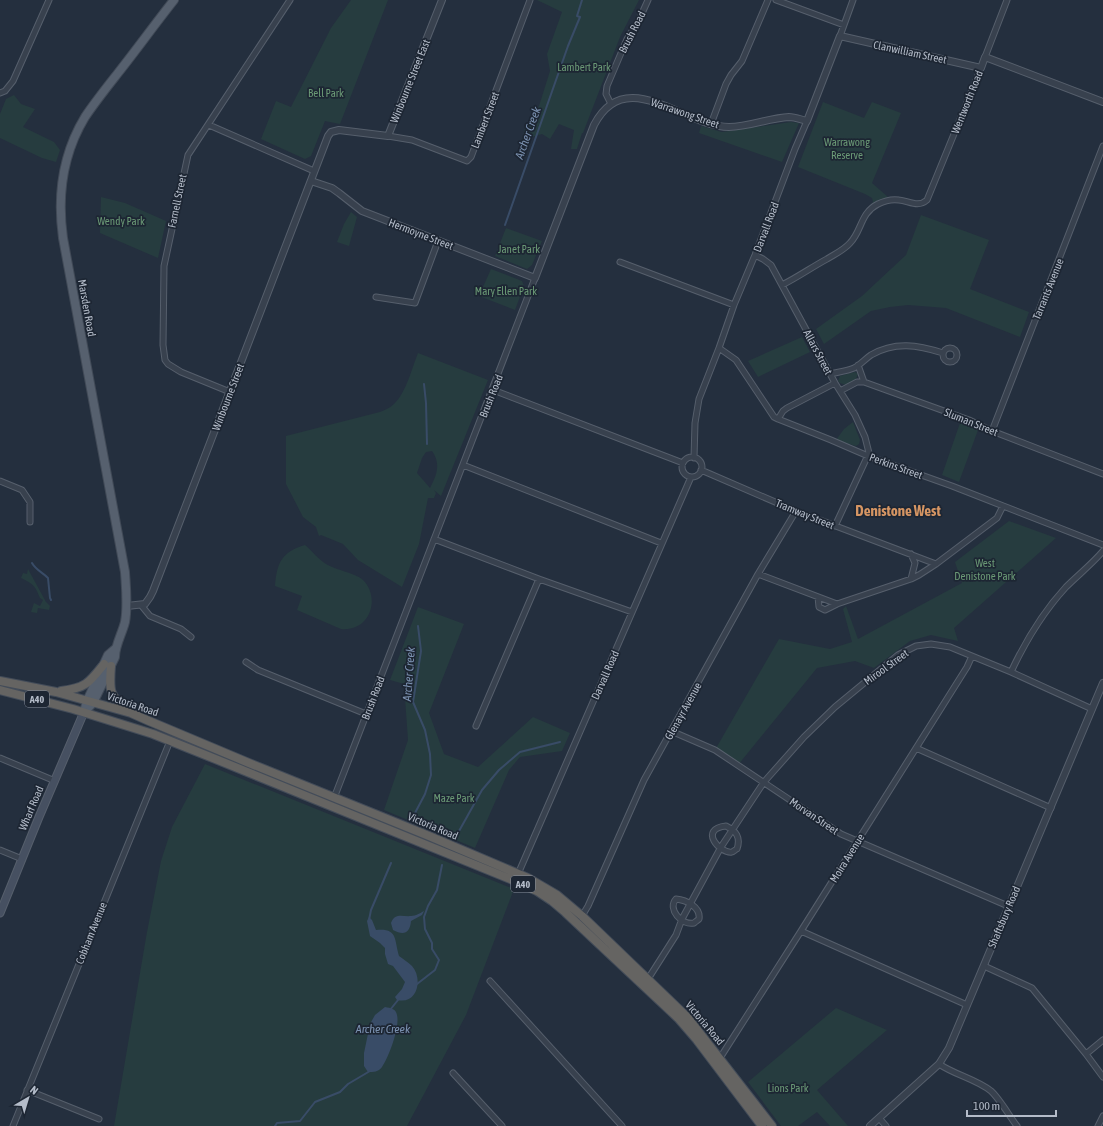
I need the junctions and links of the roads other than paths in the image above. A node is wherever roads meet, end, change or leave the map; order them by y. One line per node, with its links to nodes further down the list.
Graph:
1 (49, 0): 15 (street)
2 (174, 0): 67 (main road, Marsden Road)
3 (290, 0): 20 (street, Farnell Street)
4 (442, 0): 21 (street, Winbourne Street East)
5 (530, 0): 21 (street, Lambert Street)
6 (648, 0): 17 (street, Brush Road)
7 (768, 0): 19 (street)
8 (776, 0): 11 (street)
9 (853, 0): 11 (street, Darvall Road)
10 (1007, 0): 13 (street, Wentworth Road)
11 (844, 25): 12 (street, Darvall Road)
12 (840, 36): 14 (street, Clanwilliam Street); 18 (street, Darvall Road)
13 (985, 57): 14 (street, Wentworth Road); 16 (street)
14 (981, 68): 29 (street, Wentworth Road)
15 (0, 93)
16 (1103, 102)
17 (611, 104): 19 (street, Warrawong Street); 28 (street, Brush Road)
18 (807, 121): 19 (street, Warrawong Street); 26 (street, Darvall Road)
19 (711, 124)
20 (209, 125): 23 (street); 40 (street, Farnell Street)
21 (388, 136): 23 (street, Winbourne Street East)
22 (1103, 146): 42 (street, Tarrants Avenue)
23 (314, 171): 24 (street, Winbourne Street)
24 (312, 181): 25 (street, Hermoyne Street); 40 (street, Winbourne Street)
25 (438, 241): 28 (street, Hermoyne Street); 30 (street)
26 (755, 255): 29 (street, Allars Street); 31 (street, Darvall Road)
27 (620, 262): 31 (street)
28 (535, 278): 38 (street, Brush Road)
29 (782, 284): 35 (street, Allars Street)
30 (376, 297)
31 (734, 304): 32 (street, Darvall Road)
32 (719, 348): 41 (street, Perkins Street); 44 (street, Darvall Road)
33 (942, 353): 34 (street)
34 (858, 365): 35 (street); 36 (street)
35 (830, 374): 37 (street, Allars Street)
36 (864, 382): 39 (street); 42 (street, Sluman Street)
37 (835, 383): 39 (street, Allars Street); 41 (street)
38 (493, 390): 45 (street); 46 (street, Brush Road)
39 (840, 391): 43 (street, Allars Street)
40 (230, 392): 66 (street, Winbourne Street)
41 (778, 419): 43 (street, Perkins Street)
42 (992, 431): 48 (street, Sluman Street)
43 (868, 456): 51 (street, Perkins Street); 54 (street)
44 (694, 458): 45 (street); 47 (street)
45 (683, 463): 49 (street)
46 (463, 465): 55 (street, Brush Road); 56 (street)
47 (701, 470): 49 (street); 52 (street, Tramway Street)
48 (1103, 474)
49 (691, 477): 56 (street, Darvall Road)
50 (0, 481): 53 (street)
51 (1003, 506): 57 (street, Perkins Street); 60 (street)
52 (796, 511): 54 (street, Tramway Street); 61 (street, Glenayr Avenue)
53 (30, 522)
54 (835, 526): 59 (street, Tramway Street)
55 (434, 539): 62 (street); 82 (street, Brush Road)
56 (661, 542): 68 (street, Darvall Road)
57 (1103, 545)
58 (1103, 551): 73 (street)
59 (911, 554): 60 (street, Tramway Street); 63 (street)
60 (936, 564): 63 (street)
61 (758, 574): 64 (street); 84 (street, Glenayr Avenue)
62 (539, 579): 68 (street); 83 (street)
63 (911, 579): 65 (street)
64 (818, 597): 65 (street); 65 (street)
65 (837, 604)
66 (141, 605): 67 (street); 69 (street)
67 (127, 606): 72 (main road, Marsden Road)
68 (632, 612): 97 (street, Darvall Road)
69 (191, 637)
70 (972, 656): 73 (street, Mirool Street); 86 (street, Moira Avenue); 89 (street, Mirool Street)
71 (246, 662): 82 (street)
72 (107, 665): 77 (highway); 78 (main road, Marsden Road); 81 (highway)
73 (1011, 672): 79 (street, Mirool Street)
74 (0, 681): 77 (highway, Victoria Road / A40)
75 (1103, 683): 79 (street, Shaftsbury Road)
76 (0, 690): 80 (highway, Victoria Road / A40)
77 (56, 692): 78 (highway, Victoria Road / A40)
78 (90, 702): 80 (main road, Marsden Road); 81 (highway, Victoria Road / A40)
79 (1092, 709): 91 (street, Shaftsbury Road)
80 (84, 712): 85 (highway, Victoria Road / A40); 88 (main road, Wharf Road)
81 (131, 713): 90 (highway, Victoria Road / A40)
82 (366, 714): 90 (street, Brush Road)
83 (476, 726)
84 (671, 731): 89 (street, Morvan Street); 101 (street, Glenayr Avenue)
85 (170, 741): 114 (street, Cobham Avenue); 120 (highway, Victoria Road / A40)
86 (916, 748): 91 (street); 93 (street, Moira Avenue)
87 (0, 758): 88 (street)
88 (55, 781): 96 (main road, Wharf Road)
89 (764, 782): 92 (street, Mirool Street); 93 (street, Morvan Street)
90 (334, 798): 97 (highway, Victoria Road / A40)
91 (1051, 808): 99 (street, Shaftsbury Road)
92 (733, 830): 94 (street, Mirool Street); 94 (street); 94 (street)
93 (857, 841): 99 (street, Morvan Street); 103 (street, Moira Avenue)
94 (721, 848): 98 (street, Mirool Street)
95 (0, 850): 96 (street)
96 (22, 859): 100 (main road, Wharf Road)
97 (518, 874): 101 (highway, Victoria Road / A40)
98 (691, 904): 102 (street, Mirool Street); 102 (street); 102 (street)
99 (1008, 906): 104 (street, Shaftsbury Road)
100 (0, 913)
101 (582, 916): 105 (highway, Victoria Road / A40)
102 (682, 919): 105 (street, Mirool Street)
103 (801, 931): 107 (street); 110 (street, Moira Avenue)
104 (984, 966): 107 (street, Shaftsbury Road); 109 (street)
105 (648, 979): 110 (highway, Victoria Road / A40)
106 (490, 981): 119 (street)
107 (967, 1005): 111 (street, Shaftsbury Road)
108 (1103, 1040): 109 (street)
109 (1086, 1054): 113 (street)
110 (720, 1058): 121 (highway, Victoria Road / A40)
111 (939, 1064): 115 (street, Shaftsbury Road); 124 (street)
112 (453, 1072): 118 (street)
113 (1103, 1077)
114 (27, 1090): 116 (street); 117 (street, Cobham Avenue)
115 (879, 1118): 122 (street, Shaftsbury Road); 123 (street)
116 (99, 1119)
117 (13, 1126)
118 (502, 1126)
119 (622, 1126)
120 (762, 1126)
121 (772, 1126)
122 (870, 1126)
123 (886, 1126)
124 (1017, 1126)

